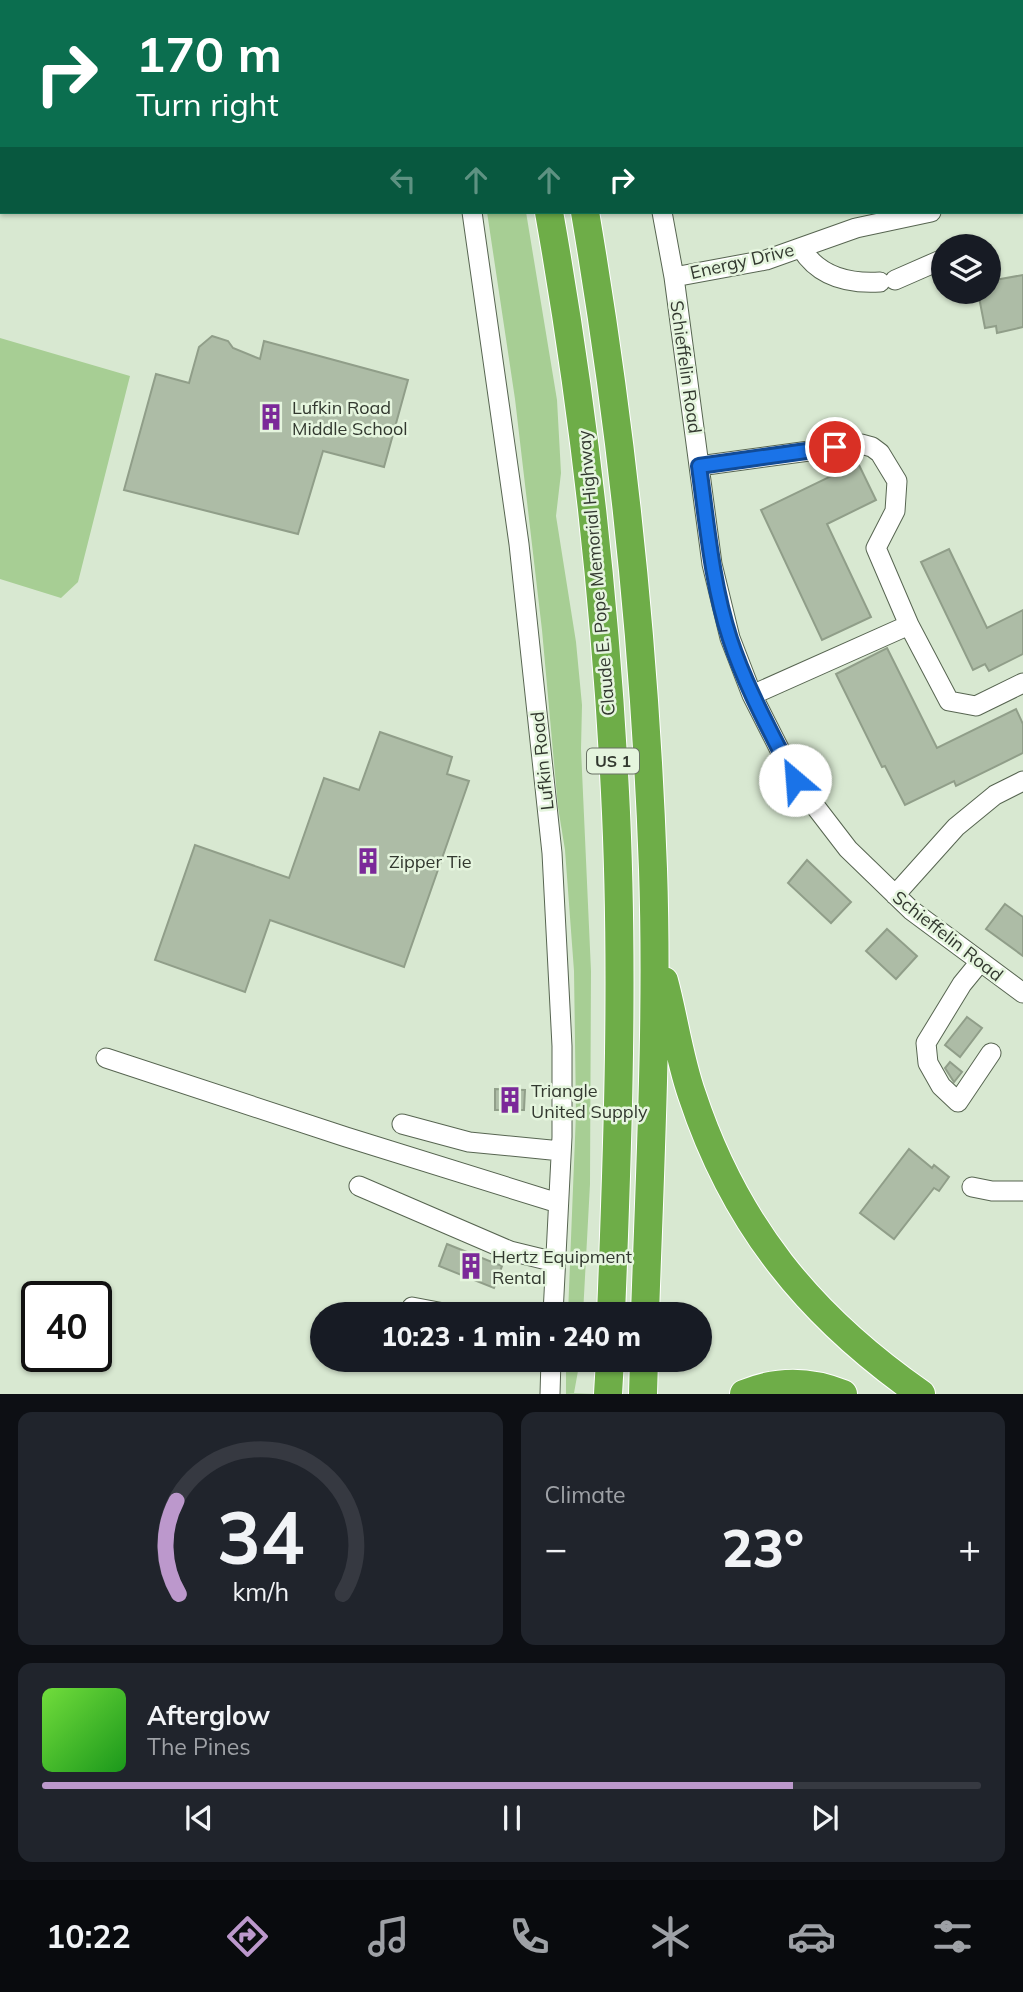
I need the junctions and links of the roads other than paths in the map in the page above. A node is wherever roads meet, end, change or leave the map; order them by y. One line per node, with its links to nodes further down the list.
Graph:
1 (472, 214): 21 (street, Lufkin Road)
2 (549, 214): 28 (highway, Claude E. Pope Memorial Highway / US 1)
3 (585, 214): 15 (highway, Claude E. Pope Memorial Highway / US 1)
4 (662, 214): 8 (street, Schieffelin Road)
5 (922, 214): 6 (street, Energy Drive)
6 (801, 248): 7 (street); 8 (street, Energy Drive)
7 (931, 264)
8 (674, 277): 9 (street, Schieffelin Road)
9 (699, 466): 10 (street); 12 (street, Schieffelin Road)
10 (909, 625): 11 (street); 12 (street)
11 (1023, 683)
12 (752, 695): 14 (street, Schieffelin Road)
13 (1023, 781): 14 (street)
14 (895, 895): 16 (street, Schieffelin Road)
15 (654, 939): 29 (highway, Claude E. Pope Memorial Highway / US 1); 38 (highway)
16 (979, 962): 17 (street, Schieffelin Road); 18 (street)
17 (1023, 993)
18 (991, 1053)
19 (106, 1058): 25 (street)
20 (402, 1124): 21 (street)
21 (561, 1151): 25 (street, Lufkin Road)
22 (359, 1186): 26 (street)
23 (972, 1187): 24 (street)
24 (1021, 1191)
25 (558, 1203): 26 (street, Lufkin Road)
26 (555, 1262): 27 (street, Lufkin Road)
27 (553, 1302)
28 (611, 1302)
29 (645, 1302)
30 (551, 1372): 33 (street)
31 (609, 1372): 34 (highway)
32 (644, 1372): 35 (highway)
33 (550, 1394)
34 (608, 1394)
35 (643, 1394)
36 (744, 1394): 37 (highway)
37 (843, 1394)
38 (920, 1394)

